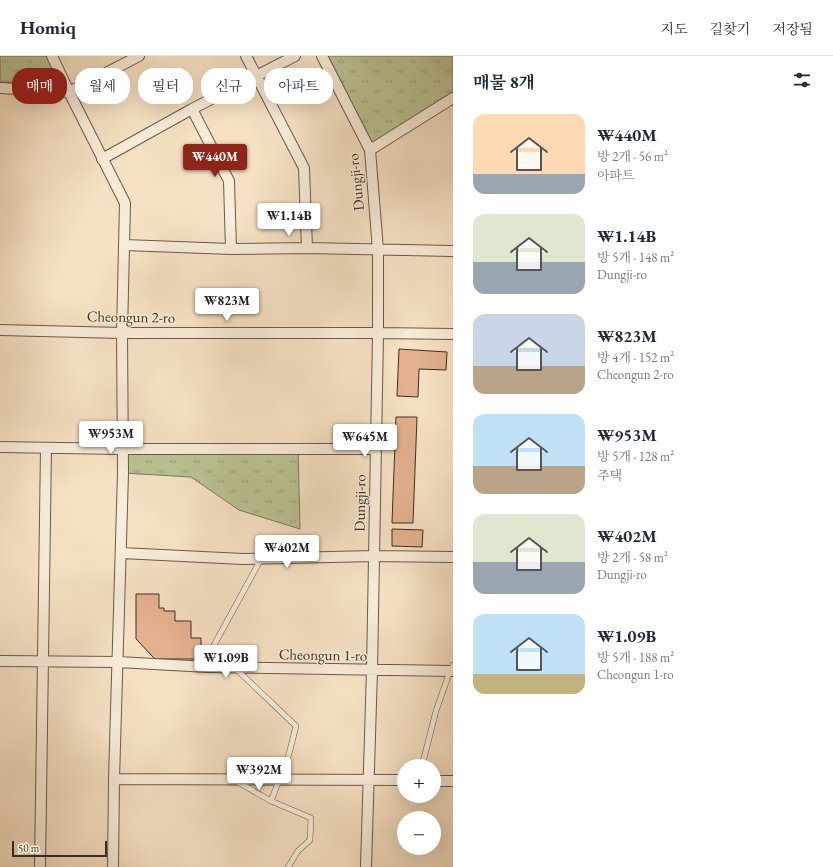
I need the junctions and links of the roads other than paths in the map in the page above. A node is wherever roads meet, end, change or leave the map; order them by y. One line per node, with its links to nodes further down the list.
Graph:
1 (52, 56): 9 (street)
2 (139, 56): 9 (street)
3 (246, 56): 6 (street)
4 (295, 56): 7 (street)
5 (322, 56): 13 (street, Dungji-ro)
6 (252, 68)
7 (256, 76): 16 (street)
8 (0, 88): 9 (street)
9 (69, 92): 14 (street)
10 (453, 98): 13 (street)
11 (202, 104): 12 (street)
12 (192, 109): 14 (street); 17 (street)
13 (370, 150): 18 (street, Dungji-ro)
14 (102, 159): 15 (street)
15 (124, 246): 17 (street); 21 (street)
16 (307, 248): 17 (street); 18 (street)
17 (231, 249)
18 (378, 250): 19 (street); 22 (street, Dungji-ro)
19 (453, 251)
20 (0, 330): 21 (street, Cheongun 2-ro)
21 (122, 333): 22 (street, Cheongun 2-ro); 26 (street)
22 (378, 333): 23 (street, Cheongun 2-ro); 27 (street, Dungji-ro)
23 (453, 334)
24 (0, 447): 25 (street)
25 (46, 448): 26 (street); 33 (street)
26 (122, 449): 27 (street); 28 (street)
27 (376, 449): 29 (street, Dungji-ro)
28 (121, 553): 31 (street); 34 (street)
29 (374, 556): 30 (street); 31 (street); 37 (street, Dungji-ro)
30 (453, 557)
31 (262, 558): 35 (lane)
32 (0, 661): 33 (street, Cheongun 1-ro)
33 (44, 662): 34 (street, Cheongun 1-ro); 47 (street)
34 (118, 662): 35 (street, Cheongun 1-ro); 39 (street)
35 (235, 668): 37 (street, Cheongun 1-ro); 41 (lane)
36 (452, 669): 37 (street, Cheongun 1-ro); 38 (lane)
37 (372, 670): 42 (street, Dungji-ro)
38 (424, 759)
39 (114, 779): 40 (street); 48 (street)
40 (233, 779): 41 (street); 46 (lane)
41 (279, 780): 42 (street); 46 (lane)
42 (369, 780): 43 (street); 50 (street, Dungji-ro)
43 (397, 780)
44 (441, 781): 45 (street)
45 (453, 781)
46 (270, 801): 49 (lane)
47 (40, 867)
48 (113, 867)
49 (288, 867)
50 (366, 867)

